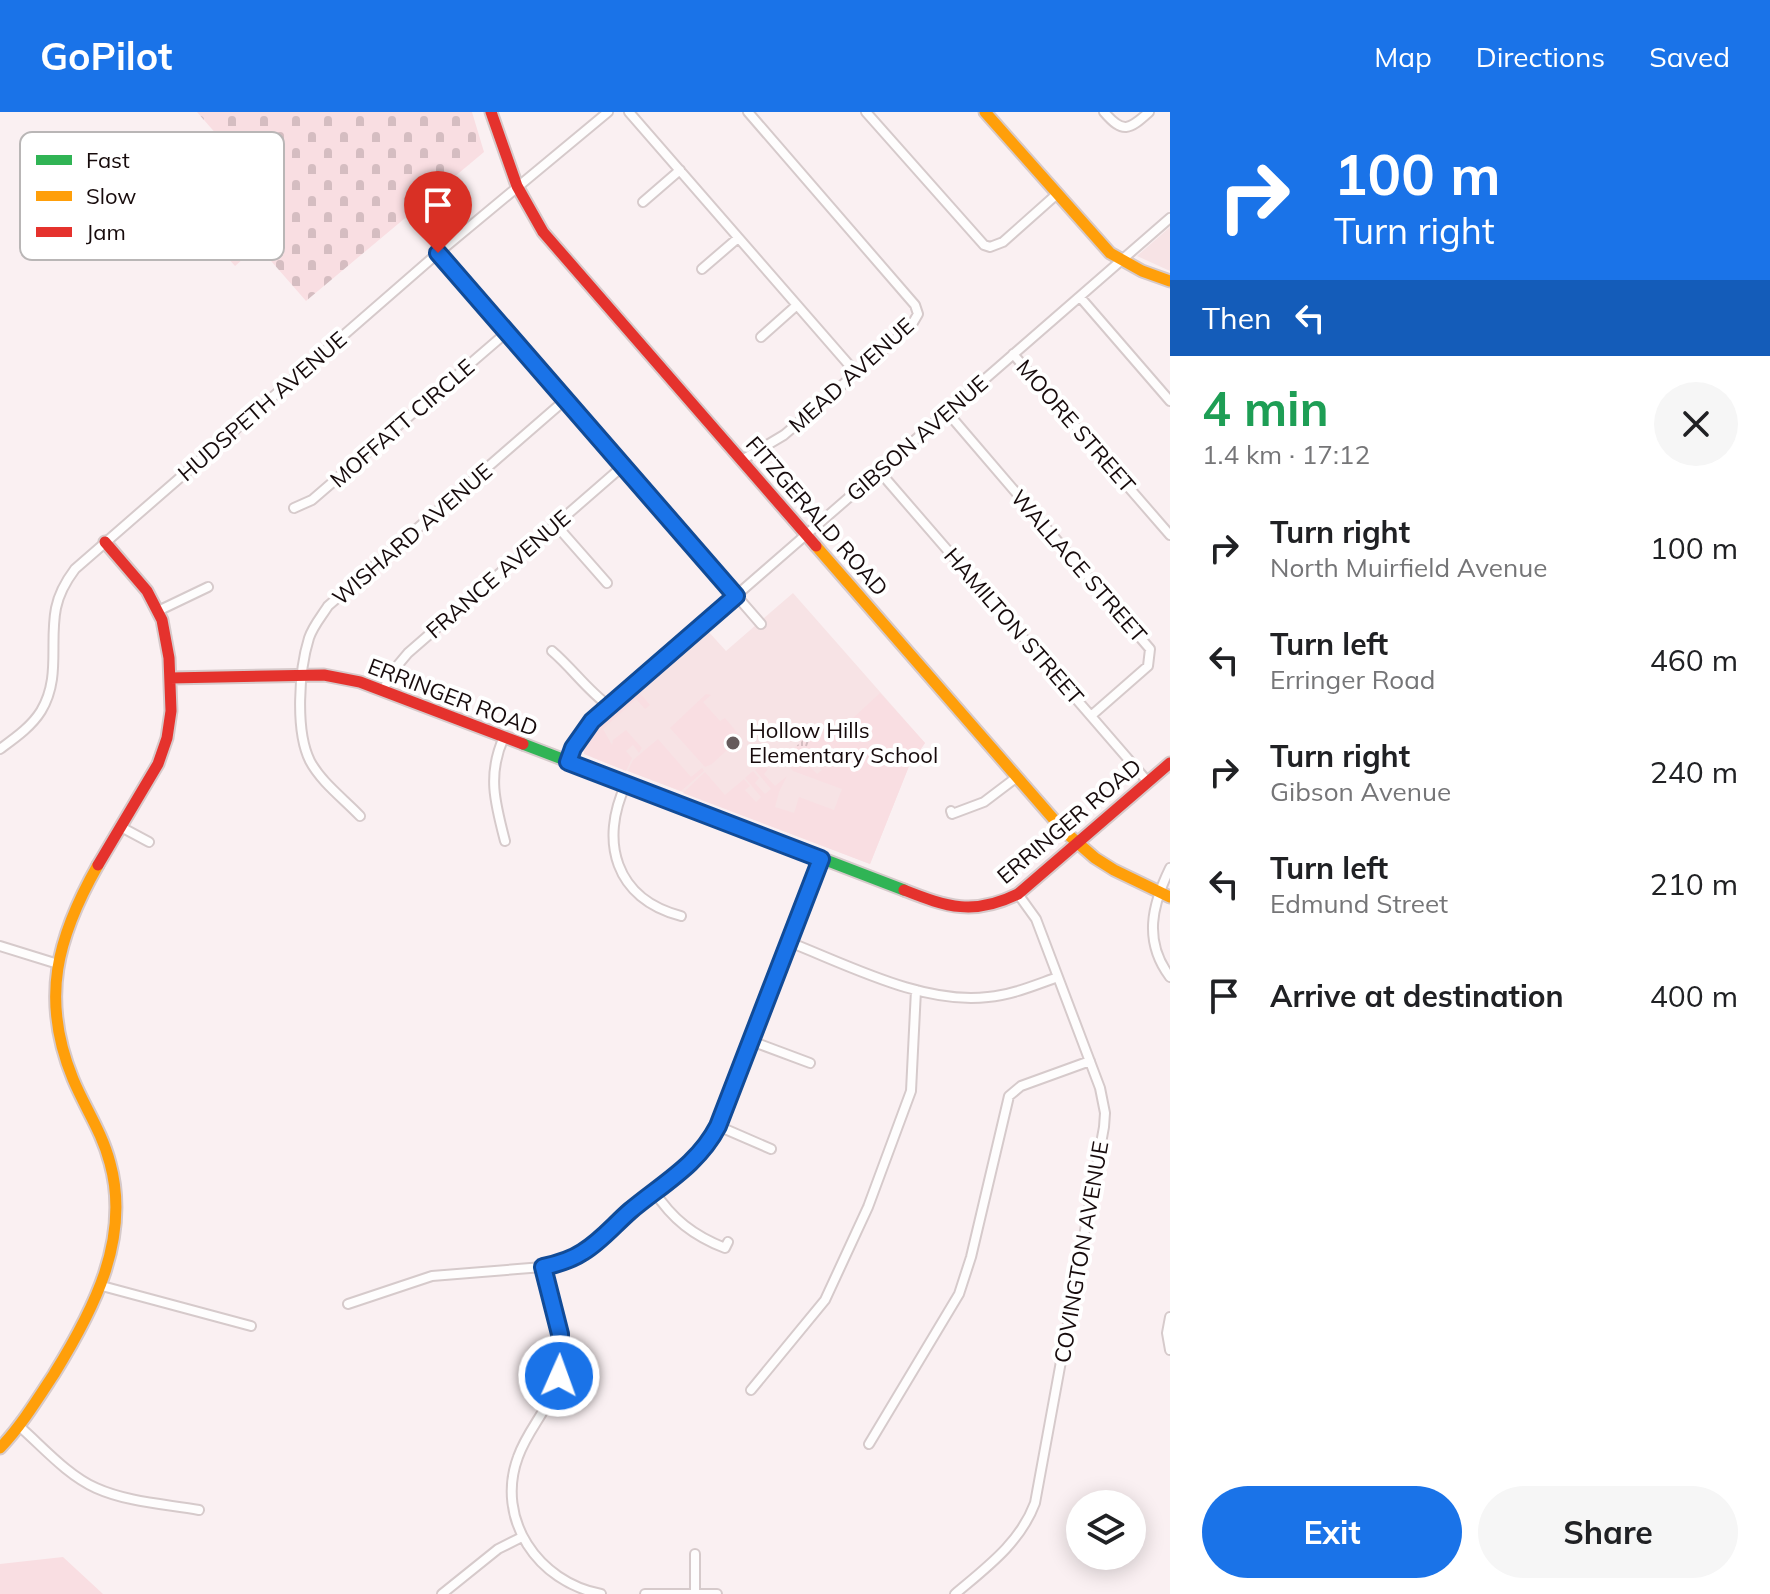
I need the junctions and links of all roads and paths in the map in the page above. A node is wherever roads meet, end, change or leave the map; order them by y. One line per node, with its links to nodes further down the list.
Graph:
1 (491, 112): 10 (street, FITZGERALD ROAD)
2 (608, 112): 10 (street, HUDSPETH AVENUE)
3 (629, 112): 9 (street)
4 (748, 112): 24 (street, MEAD AVENUE)
5 (866, 112): 11 (street)
6 (985, 112): 11 (street)
7 (1104, 112): 8 (street)
8 (1149, 112)
9 (680, 170): 12 (street); 14 (street)
10 (517, 186): 15 (street, HUDSPETH AVENUE); 28 (street, FITZGERALD ROAD)
11 (1057, 194): 16 (street)
12 (643, 202)
13 (1170, 218): 16 (street, GIBSON AVENUE)
14 (738, 238): 17 (street); 20 (street)
15 (438, 253): 21 (street); 35 (street, HUDSPETH AVENUE)
16 (1121, 260): 18 (street); 19 (street, GIBSON AVENUE)
17 (702, 269)
18 (1170, 281)
19 (1080, 297): 23 (street, GIBSON AVENUE); 26 (street)
20 (797, 305): 22 (street); 24 (street)
21 (507, 332): 25 (street); 31 (street, MOFFATT CIRCLE)
22 (761, 337)
23 (1013, 354): 27 (street, GIBSON AVENUE); 34 (street, MOORE STREET)
24 (857, 374): 28 (street, MEAD AVENUE)
25 (565, 400): 29 (street); 42 (street, WISHARD AVENUE)
26 (1170, 401)
27 (947, 412): 30 (street, GIBSON AVENUE); 46 (street, WALLACE STREET)
28 (742, 460): 33 (street, FITZGERALD ROAD)
29 (623, 466): 32 (street, FRANCE AVENUE); 38 (street)
30 (879, 471): 33 (street, GIBSON AVENUE); 46 (street, HAMILTON STREET)
31 (294, 508)
32 (556, 525): 36 (street); 44 (street, FRANCE AVENUE)
33 (807, 534): 38 (street, GIBSON AVENUE); 51 (street, FITZGERALD ROAD)
34 (1170, 535)
35 (105, 542): 39 (street); 48 (street, HUDSPETH AVENUE)
36 (607, 583)
37 (208, 587): 39 (street)
38 (736, 596): 40 (street); 45 (street, GIBSON AVENUE)
39 (160, 610): 43 (street)
40 (761, 624)
41 (552, 651): 45 (street)
42 (303, 675): 43 (street, ERRINGER ROAD); 44 (street, ERRINGER ROAD); 55 (street, WISHARD AVENUE)
43 (170, 678): 56 (street)
44 (383, 691): 47 (street, ERRINGER ROAD)
45 (609, 706): 49 (street, GIBSON AVENUE)
46 (1092, 715): 52 (street, HAMILTON STREET)
47 (504, 737): 49 (street, ERRINGER ROAD); 57 (street)
48 (0, 749)
49 (568, 762): 53 (street, ERRINGER ROAD)
50 (1170, 763): 52 (street, ERRINGER ROAD)
51 (1017, 777): 54 (street); 59 (street, FITZGERALD ROAD)
52 (1148, 782): 59 (street, ERRINGER ROAD)
53 (626, 784): 60 (street, ERRINGER ROAD); 64 (street)
54 (951, 811)
55 (360, 816)
56 (121, 827): 58 (street); 67 (street)
57 (505, 841)
58 (149, 842)
59 (1077, 843): 62 (street, ERRINGER ROAD); 63 (street, FITZGERALD ROAD)
60 (821, 859): 62 (street, ERRINGER ROAD); 65 (street)
61 (1170, 868): 63 (street)
62 (1018, 894): 68 (street, COVINGTON AVENUE)
63 (1164, 894): 69 (street)
64 (681, 916)
65 (789, 942): 70 (street); 71 (street)
66 (0, 946): 67 (street)
67 (58, 964): 79 (street)
68 (1058, 977): 70 (street); 72 (street, COVINGTON AVENUE)
69 (1170, 977)
70 (916, 990): 84 (street)
71 (751, 1041): 73 (street); 74 (street)
72 (1090, 1061): 86 (street); 96 (street, COVINGTON AVENUE)
73 (810, 1063)
74 (718, 1126): 75 (street); 76 (street)
75 (771, 1149)
76 (654, 1191): 77 (street); 78 (street)
77 (728, 1242)
78 (543, 1267): 80 (street); 89 (street)
79 (102, 1286): 82 (street); 85 (street)
80 (348, 1304)
81 (1170, 1317): 83 (street)
82 (251, 1326)
83 (1170, 1350)
84 (751, 1390)
85 (19, 1426): 87 (street); 88 (street)
86 (869, 1444)
87 (0, 1448)
88 (199, 1510)
89 (522, 1537): 92 (street); 93 (street)
90 (695, 1554): 91 (street)
91 (695, 1592): 94 (street); 95 (street)
92 (442, 1594)
93 (601, 1594)
94 (645, 1594)
95 (717, 1594)
96 (955, 1594)

